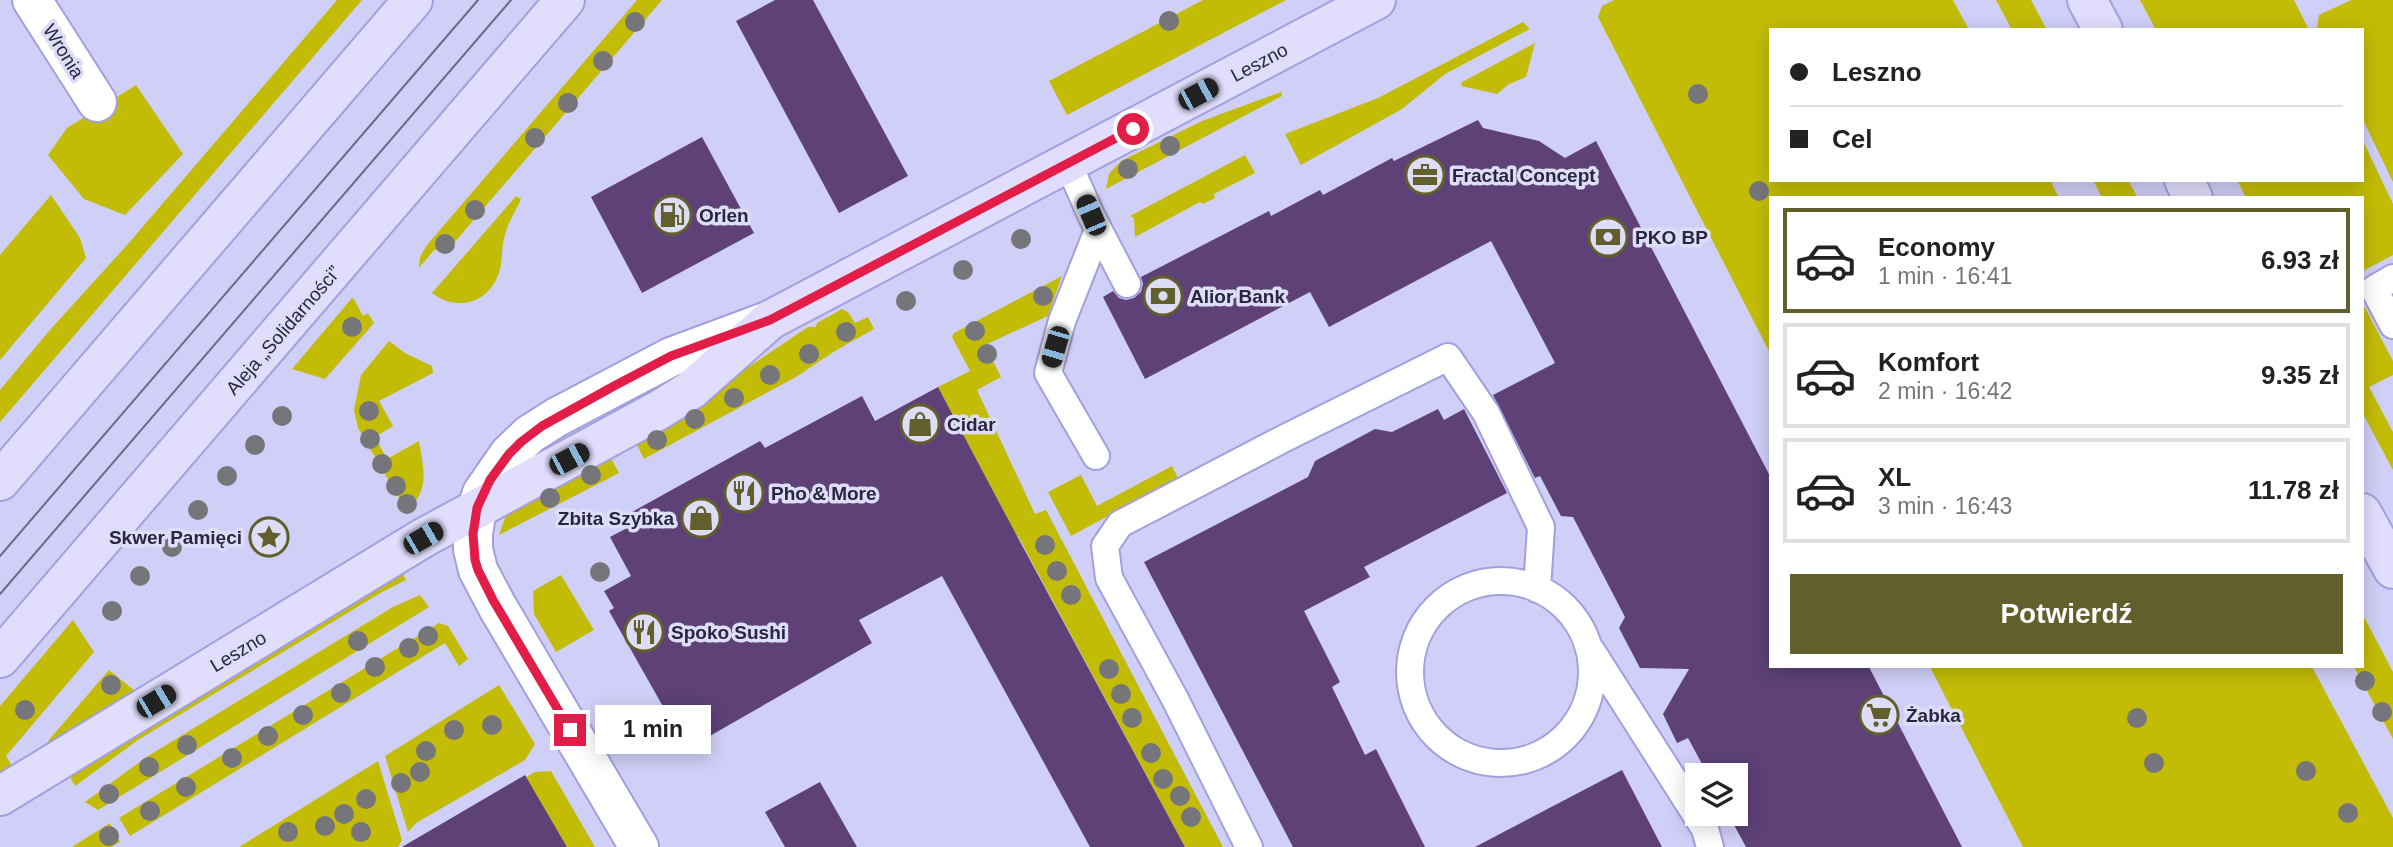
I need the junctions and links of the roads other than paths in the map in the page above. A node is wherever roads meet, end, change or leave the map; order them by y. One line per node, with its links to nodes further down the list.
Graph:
1 (32, 0): 7 (street, Wronia)
2 (413, 0): 14 (main road)
3 (565, 0): 20 (main road, Aleja „Solidarności”)
4 (1376, 0): 8 (main road, Leszno)
5 (2087, 0): 6 (main road)
6 (2102, 28)
7 (97, 102)
8 (1068, 163): 9 (lane); 15 (main road, Leszno)
9 (1098, 230): 11 (lane); 13 (lane)
10 (2393, 278): 12 (lane)
11 (1127, 284)
12 (2393, 325)
13 (1096, 456)
14 (0, 481)
15 (477, 508): 21 (main road, Leszno); 22 (street)
16 (2364, 517): 17 (main road)
17 (2393, 569)
18 (1537, 589): 19 (lane); 19 (lane); 23 (lane)
19 (1588, 646): 24 (lane)
20 (0, 658)
21 (0, 796)
22 (639, 847)
23 (1250, 847)
24 (1710, 847)

